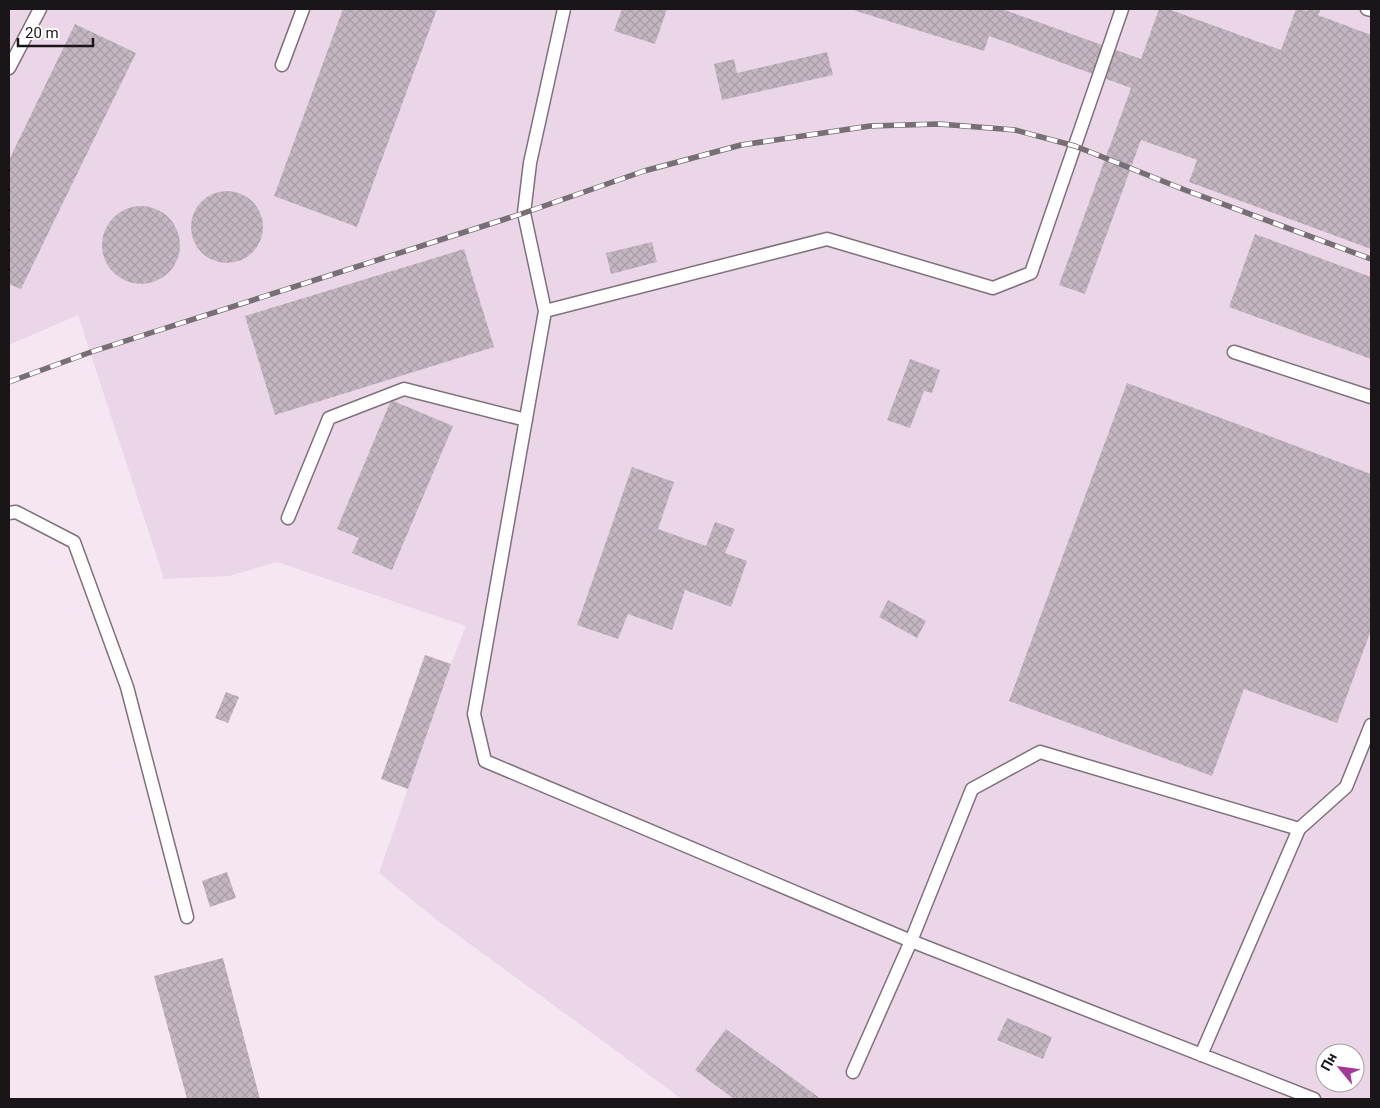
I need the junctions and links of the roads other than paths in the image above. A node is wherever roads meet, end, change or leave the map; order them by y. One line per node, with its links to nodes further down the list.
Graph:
1 (40, 9): 8 (lane)
2 (302, 9): 7 (lane)
3 (564, 9): 9 (lane)
4 (1122, 9): 9 (lane)
5 (1367, 9): 6 (lane)
6 (1371, 10)
7 (282, 65)
8 (9, 68)
9 (545, 311): 12 (lane)
10 (1234, 352): 11 (lane)
11 (1371, 397)
12 (526, 420): 14 (lane); 18 (lane)
13 (9, 513): 17 (lane)
14 (288, 518)
15 (1371, 726): 16 (lane)
16 (1299, 829): 18 (lane); 19 (lane)
17 (187, 917)
18 (911, 940): 19 (lane); 20 (lane)
19 (1201, 1055): 21 (lane)
20 (853, 1072)
21 (1314, 1099)

